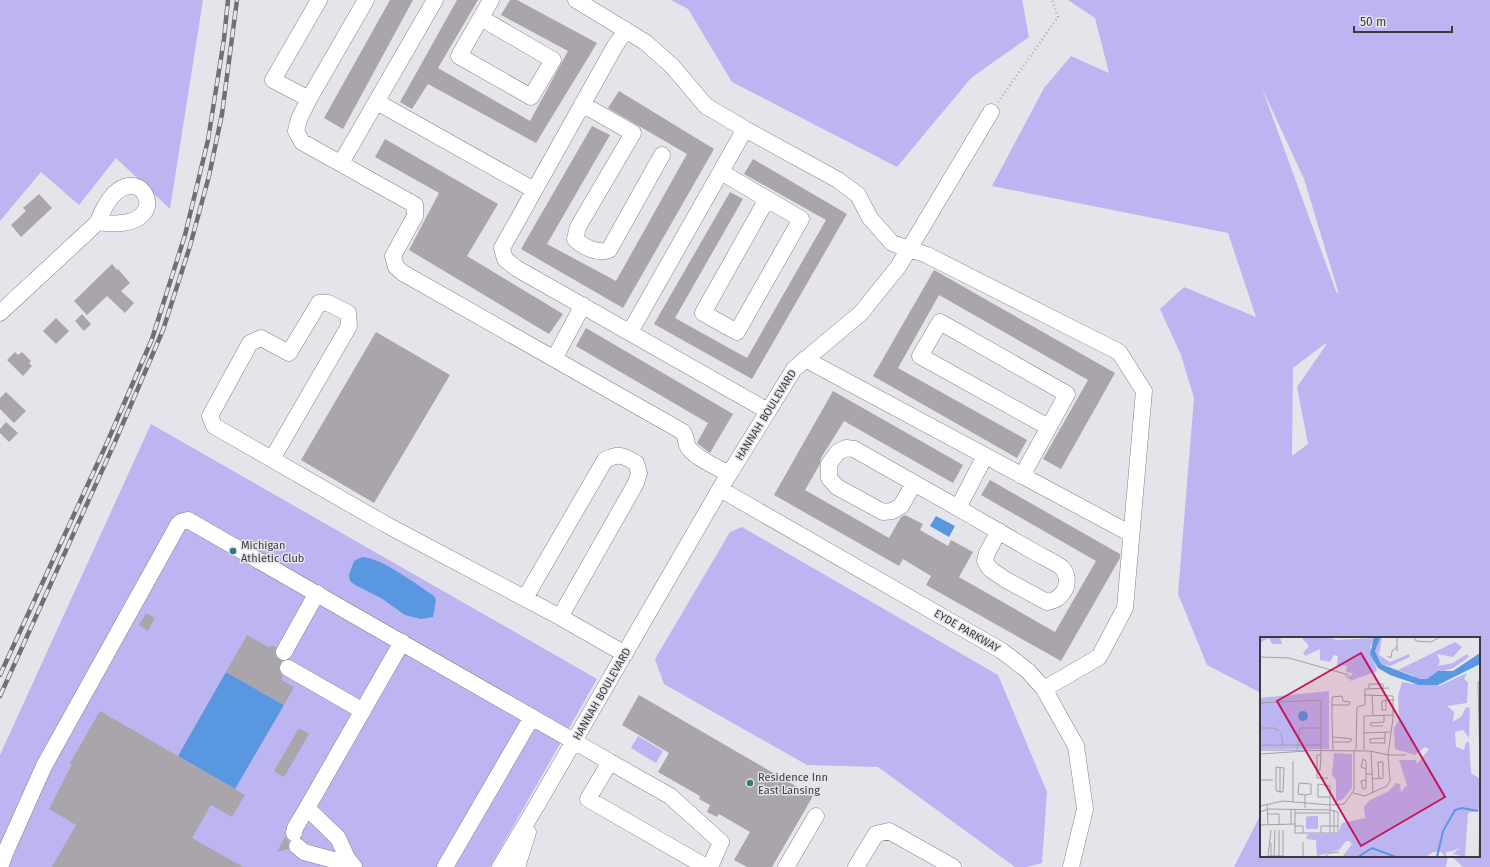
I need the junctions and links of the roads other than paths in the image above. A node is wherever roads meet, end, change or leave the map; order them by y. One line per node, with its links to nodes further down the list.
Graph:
1 (319, 0): 8 (street)
2 (366, 0): 8 (street)
3 (435, 0): 9 (street)
4 (491, 0): 6 (street)
5 (576, 0): 7 (street)
6 (481, 18): 6 (street)
7 (626, 30): 10 (street); 12 (street)
8 (309, 99): 14 (street)
9 (377, 102): 14 (street); 16 (street)
10 (582, 104): 13 (street); 16 (street)
11 (991, 112): 19 (street, HANNAH BOULEVARD)
12 (745, 129): 15 (street); 19 (street)
13 (662, 155)
14 (341, 164): 23 (street)
15 (721, 172): 17 (street); 22 (street)
16 (534, 190): 20 (street)
17 (767, 199): 17 (street)
18 (98, 222): 21 (street)
19 (909, 249): 24 (street, HANNAH BOULEVARD); 35 (street)
20 (583, 305): 22 (street); 23 (street)
21 (0, 313)
22 (630, 332): 25 (street)
23 (554, 359): 29 (street)
24 (806, 359): 25 (street, HANNAH BOULEVARD); 27 (street)
25 (768, 411): 29 (street, HANNAH BOULEVARD)
26 (1048, 427): 26 (street); 30 (street)
27 (985, 456): 30 (street); 33 (street)
28 (272, 459): 28 (street); 37 (street)
29 (729, 474): 32 (street, HANNAH BOULEVARD)
30 (1022, 476): 35 (street)
31 (914, 483): 31 (street); 33 (street)
32 (720, 489): 41 (street, HANNAH BOULEVARD); 43 (street, EYDE PARKWAY)
33 (958, 508): 34 (street)
34 (999, 531): 34 (street)
35 (1131, 534): 43 (street)
36 (317, 594): 39 (street); 40 (street); 52 (street)
37 (525, 598): 38 (street); 38 (street)
38 (560, 616): 41 (street)
39 (402, 642): 44 (street); 45 (street)
40 (284, 652)
41 (625, 654): 46 (street, HANNAH BOULEVARD)
42 (288, 668): 44 (street)
43 (1044, 689): 61 (street, EYDE PARKWAY)
44 (363, 711): 49 (street)
45 (532, 717): 46 (street); 53 (street)
46 (574, 742): 47 (street); 48 (street, HANNAH BOULEVARD)
47 (610, 762): 56 (street); 57 (street)
48 (538, 805): 54 (street, HANNAH BOULEVARD); 55 (street, HANNAH BOULEVARD)
49 (307, 808): 51 (street); 51 (street)
50 (816, 816): 58 (street)
51 (353, 866)
52 (0, 867)
53 (445, 867)
54 (500, 867)
55 (517, 867)
56 (706, 867)
57 (710, 867)
58 (786, 867)
59 (856, 867): 60 (street)
60 (953, 867)
61 (1071, 867)

